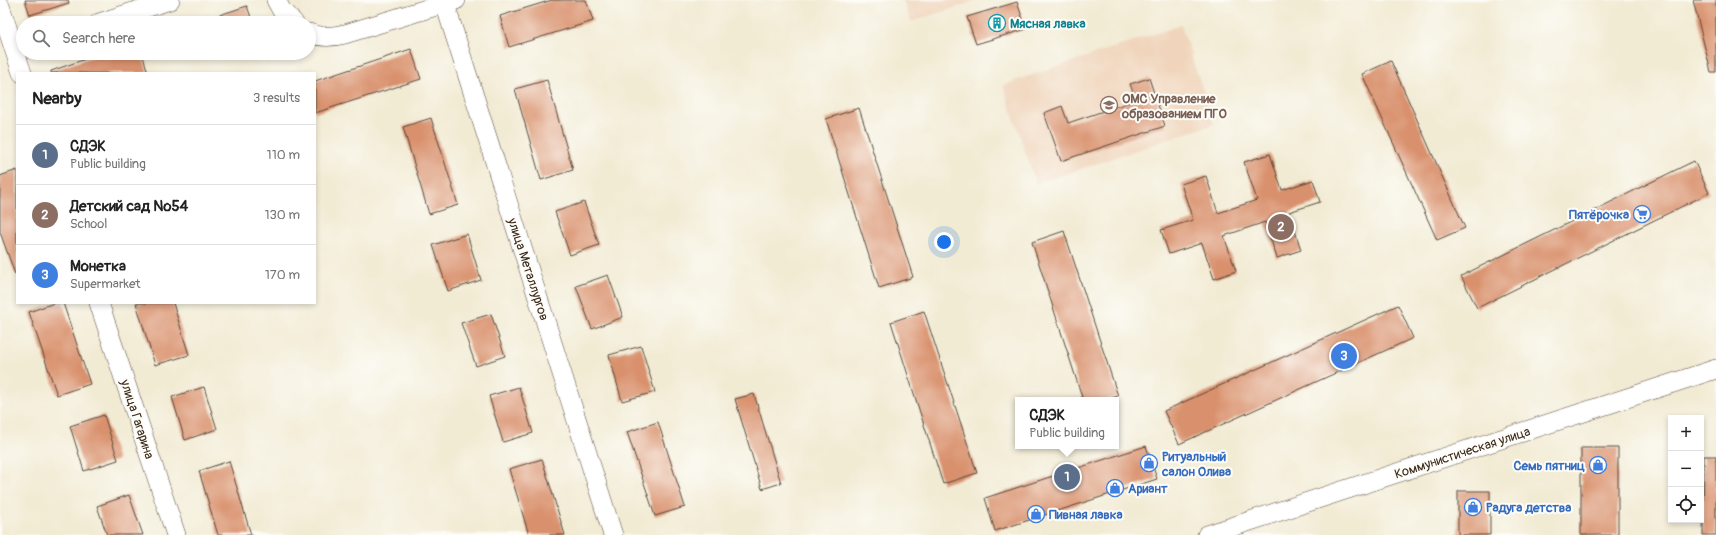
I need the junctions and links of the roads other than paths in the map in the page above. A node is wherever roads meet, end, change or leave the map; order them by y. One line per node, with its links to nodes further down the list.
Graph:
1 (170, 0): 5 (street)
2 (276, 0): 6 (street)
3 (450, 2): 7 (street); 14 (street, улица Металлургов)
4 (0, 6): 8 (street)
5 (121, 16)
6 (287, 16)
7 (316, 36)
8 (12, 51)
9 (16, 60): 10 (street)
10 (22, 72)
11 (99, 304): 13 (street, улица Гагарина)
12 (1716, 369): 15 (street, Коммунистическая улица)
13 (176, 535)
14 (613, 535)
15 (1208, 535)

